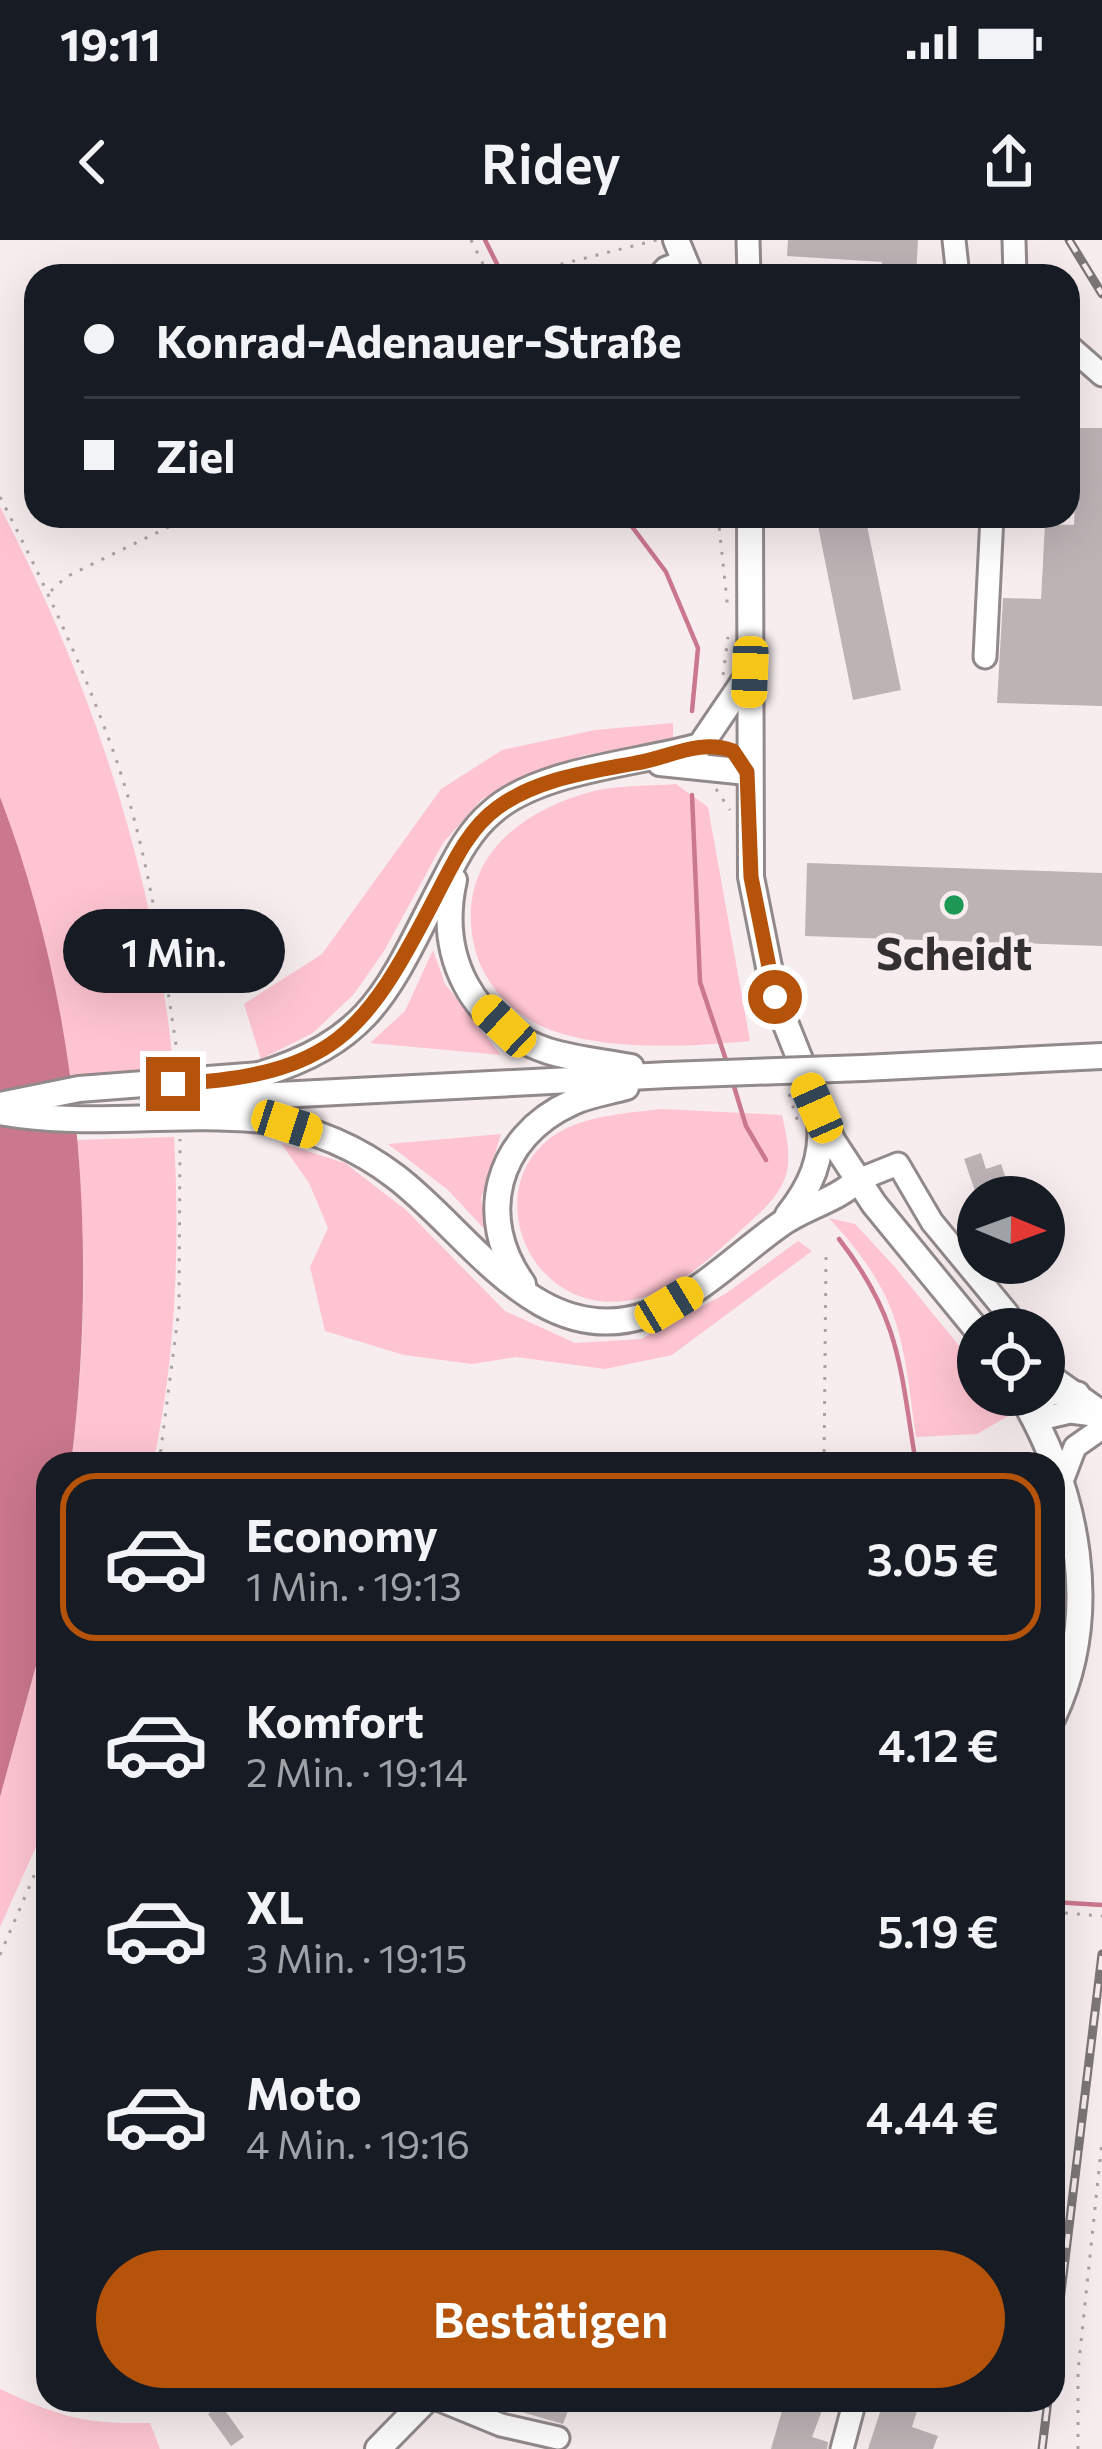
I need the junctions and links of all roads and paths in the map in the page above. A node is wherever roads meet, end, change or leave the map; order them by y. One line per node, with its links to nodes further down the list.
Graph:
1 (657, 241): 2 (path)
2 (563, 264)
3 (0, 497): 8 (path)
4 (166, 528): 8 (path)
5 (719, 528): 9 (path)
6 (749, 528): 11 (main road)
7 (991, 528): 10 (street)
8 (50, 592): 17 (path)
9 (727, 646)
10 (985, 657)
11 (750, 672): 12 (main road); 14 (main road)
12 (700, 746): 13 (main road); 14 (main road)
13 (647, 761): 14 (main road); 15 (main road)
14 (747, 772): 21 (main road)
15 (460, 850): 18 (main road); 19 (main road)
16 (1102, 1056): 18 (main road, bridge)
17 (178, 1057)
18 (668, 1075): 19 (main road); 27 (main road)
19 (260, 1097): 20 (main road, bridge); 20 (main road, bridge); 27 (main road)
20 (0, 1108)
21 (817, 1108): 23 (main road); 24 (main road)
22 (180, 1120): 37 (path)
23 (857, 1180): 24 (main road); 25 (main road); 28 (main road); 29 (street)
24 (809, 1187): 25 (main road)
25 (782, 1222): 27 (main road)
26 (826, 1256): 38 (path)
27 (534, 1299)
28 (960, 1308)
29 (1003, 1308)
30 (1065, 1385): 31 (street)
31 (1078, 1393): 32 (street); 34 (street)
32 (1065, 1394)
33 (1065, 1412): 34 (street)
34 (1102, 1414)
35 (1033, 1416): 39 (main road)
36 (1102, 1427): 40 (street)
37 (161, 1452)
38 (824, 1452)
39 (1052, 1452)
40 (1065, 1473)
41 (1065, 1480): 42 (main road)
42 (1065, 1696)
43 (36, 1871): 46 (path)
44 (1065, 1913): 45 (path)
45 (1102, 1916)
46 (0, 1955)
47 (1102, 2141): 54 (path)
48 (414, 2412): 52 (main road)
49 (468, 2412): 51 (street)
50 (852, 2412): 53 (street)
51 (558, 2438)
52 (378, 2449)
53 (842, 2449)
54 (1078, 2449)

